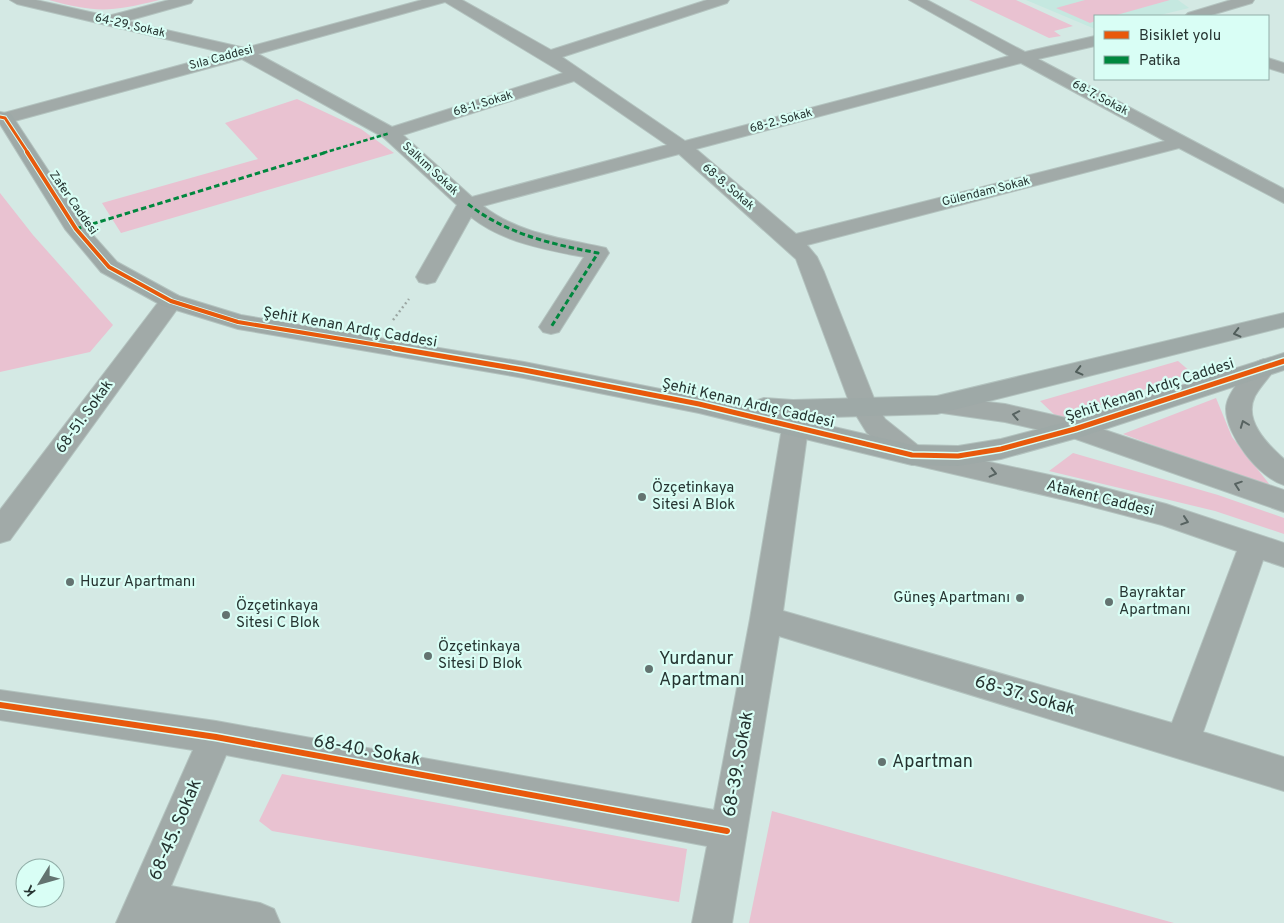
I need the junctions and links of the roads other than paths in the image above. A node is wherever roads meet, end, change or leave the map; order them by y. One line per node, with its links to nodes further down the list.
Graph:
1 (17, 0): 11 (street, 64-29. Sokak)
2 (186, 0): 11 (street)
3 (439, 0): 13 (street, Sıla Caddesi)
4 (451, 0): 14 (street, 68-8. Sokak)
5 (722, 0): 14 (street)
6 (916, 0): 15 (street, 68-7. Sokak)
7 (1192, 0): 9 (street)
8 (1247, 0): 9 (street)
9 (1211, 11): 10 (street)
10 (1196, 15)
11 (110, 21): 13 (street, 64-29. Sokak)
12 (1094, 41): 15 (street, 68-2. Sokak)
13 (242, 52): 17 (street, Sıla Caddesi); 18 (street, Salkım Sokak)
14 (548, 56): 16 (street, 68-8. Sokak)
15 (1024, 57): 19 (street, 68-7. Sokak); 20 (street, 68-2. Sokak)
16 (576, 75): 18 (street, 68-1. Sokak); 20 (street, 68-8. Sokak)
17 (2, 118): 25 (street, Zafer Caddesi)
18 (390, 133): 22 (street, Salkım Sokak)
19 (1181, 142): 21 (street, 68-7. Sokak); 23 (street, Gülendam Sokak)
20 (682, 147): 22 (street, 68-2. Sokak); 23 (street, 68-8. Sokak)
21 (1284, 197)
22 (468, 204): 24 (street, Salkım Sokak); 27 (street)
23 (792, 242): 31 (street, 68-8. Sokak)
24 (426, 277)
25 (170, 301): 29 (street, Şehit Kenan Ardıç Caddesi); 37 (street, 68-51. Sokak)
26 (1284, 320): 30 (street, Şehit Kenan Ardıç Caddesi, one-way to 30)
27 (551, 327)
28 (1274, 364): 33 (street, Şehit Kenan Ardıç Caddesi); 35 (street, one-way to 28)
29 (666, 398): 31 (street, Şehit Kenan Ardıç Caddesi); 32 (street, Şehit Kenan Ardıç Caddesi)
30 (937, 405): 31 (street, Şehit Kenan Ardıç Caddesi); 33 (street, one-way to 30)
31 (864, 407): 34 (street, 68-8. Sokak)
32 (795, 428): 34 (street, Şehit Kenan Ardıç Caddesi); 40 (street, 68-39. Sokak)
33 (1075, 428): 34 (street, Şehit Kenan Ardıç Caddesi); 36 (street, one-way to 33)
34 (912, 455): 38 (street, Atakent Caddesi, one-way to 38)
35 (1284, 474)
36 (1284, 501)
37 (0, 532)
38 (1254, 544): 39 (street, Atakent Caddesi); 43 (street)
39 (1284, 555)
40 (766, 619): 43 (street, 68-37. Sokak); 45 (street, 68-39. Sokak)
41 (0, 705): 42 (street, 68-40. Sokak)
42 (216, 737): 45 (street, 68-40. Sokak); 46 (street, 68-45. Sokak)
43 (1182, 742): 44 (street, 68-37. Sokak)
44 (1284, 774)
45 (727, 831): 48 (street, 68-39. Sokak)
46 (141, 912): 47 (street)
47 (260, 923)
48 (712, 923)

